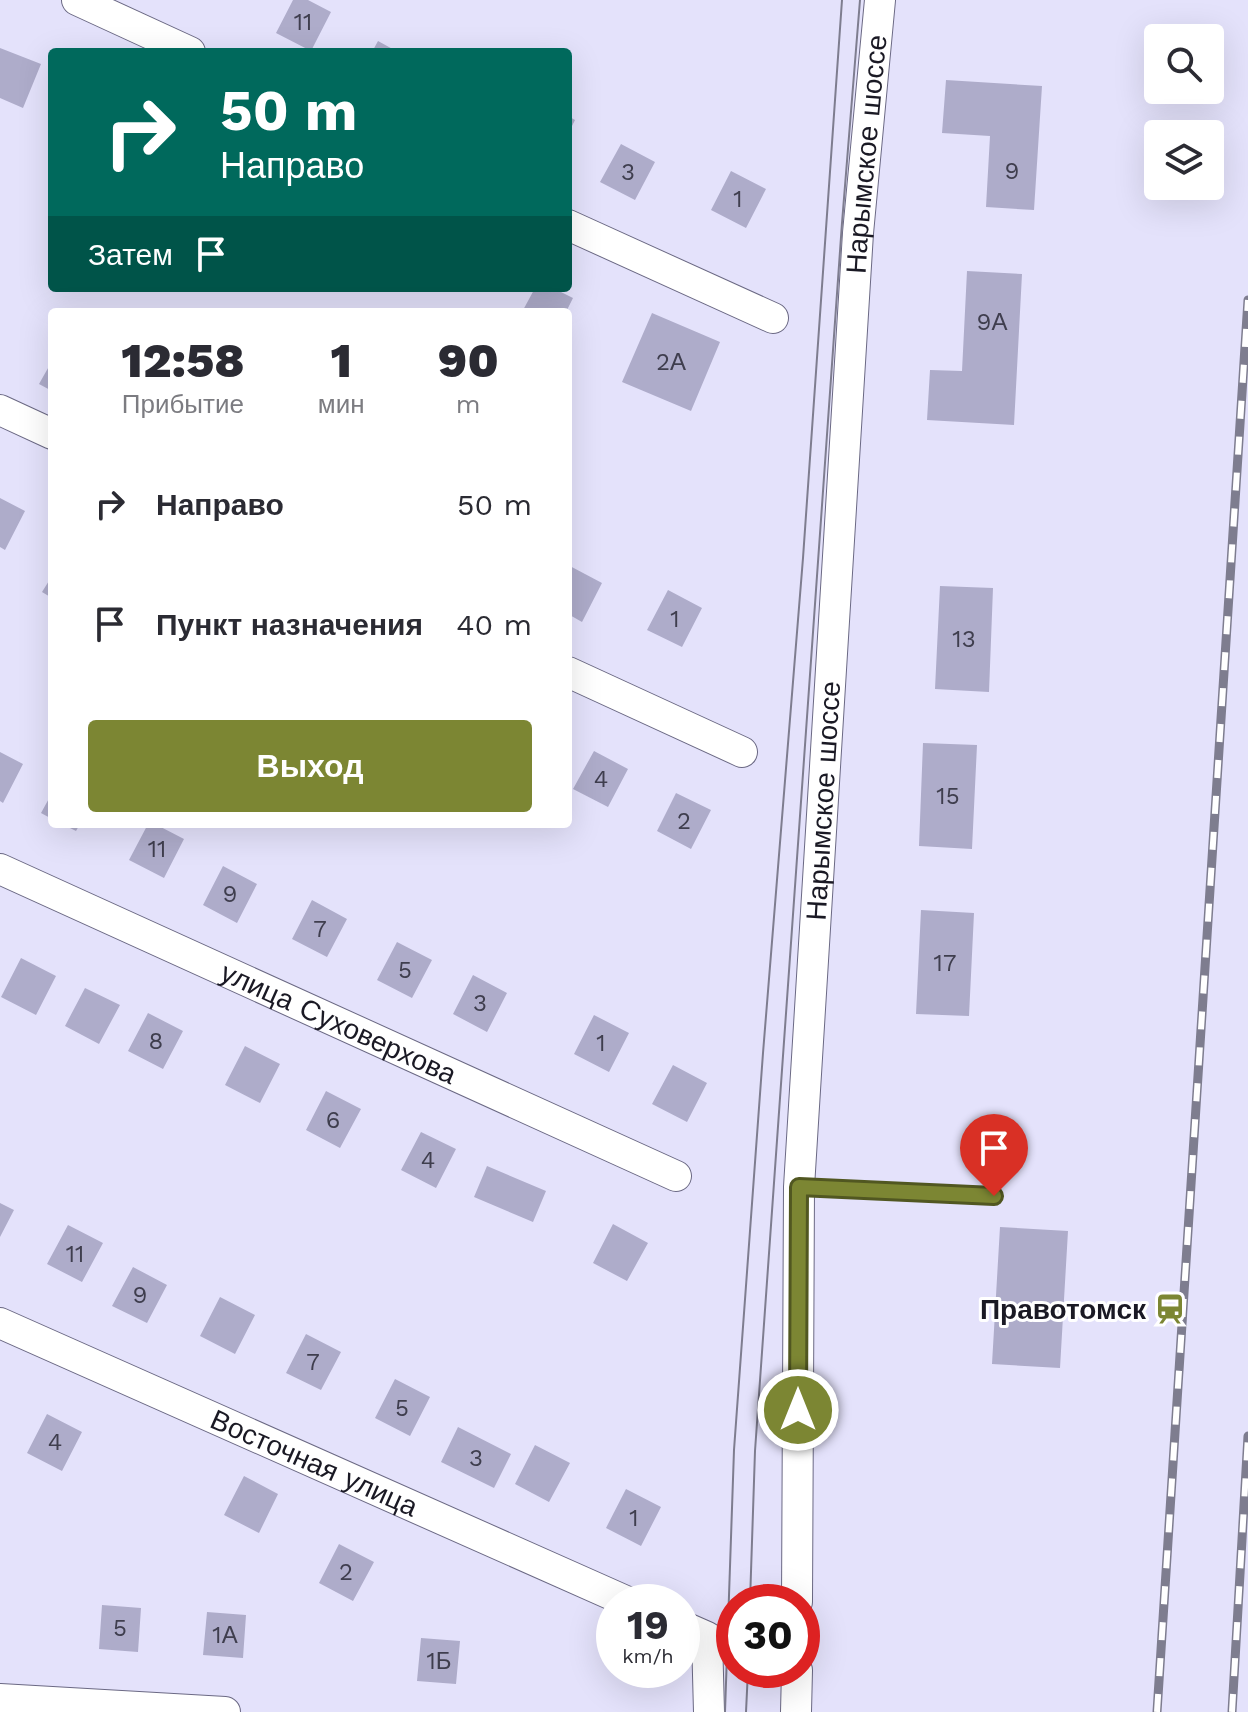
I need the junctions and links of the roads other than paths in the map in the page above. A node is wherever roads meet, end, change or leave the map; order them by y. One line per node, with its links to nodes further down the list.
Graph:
1 (77, 0): 3 (street)
2 (880, 0): 12 (street, Нарымское шоссе)
3 (181, 48)
4 (572, 227): 5 (street)
5 (773, 318)
6 (0, 410): 7 (street)
7 (48, 432)
8 (572, 674): 9 (street)
9 (742, 752)
10 (0, 869): 11 (street, улица Суховерхова)
11 (676, 1176)
12 (799, 1187): 13 (lane); 15 (street, Нарымское шоссе)
13 (994, 1196)
14 (0, 1323): 16 (street, Восточная улица)
15 (797, 1584)
16 (596, 1588)
17 (700, 1661): 21 (street)
18 (797, 1688): 22 (street)
19 (0, 1699): 20 (street)
20 (225, 1712)
21 (709, 1712)
22 (796, 1712)

